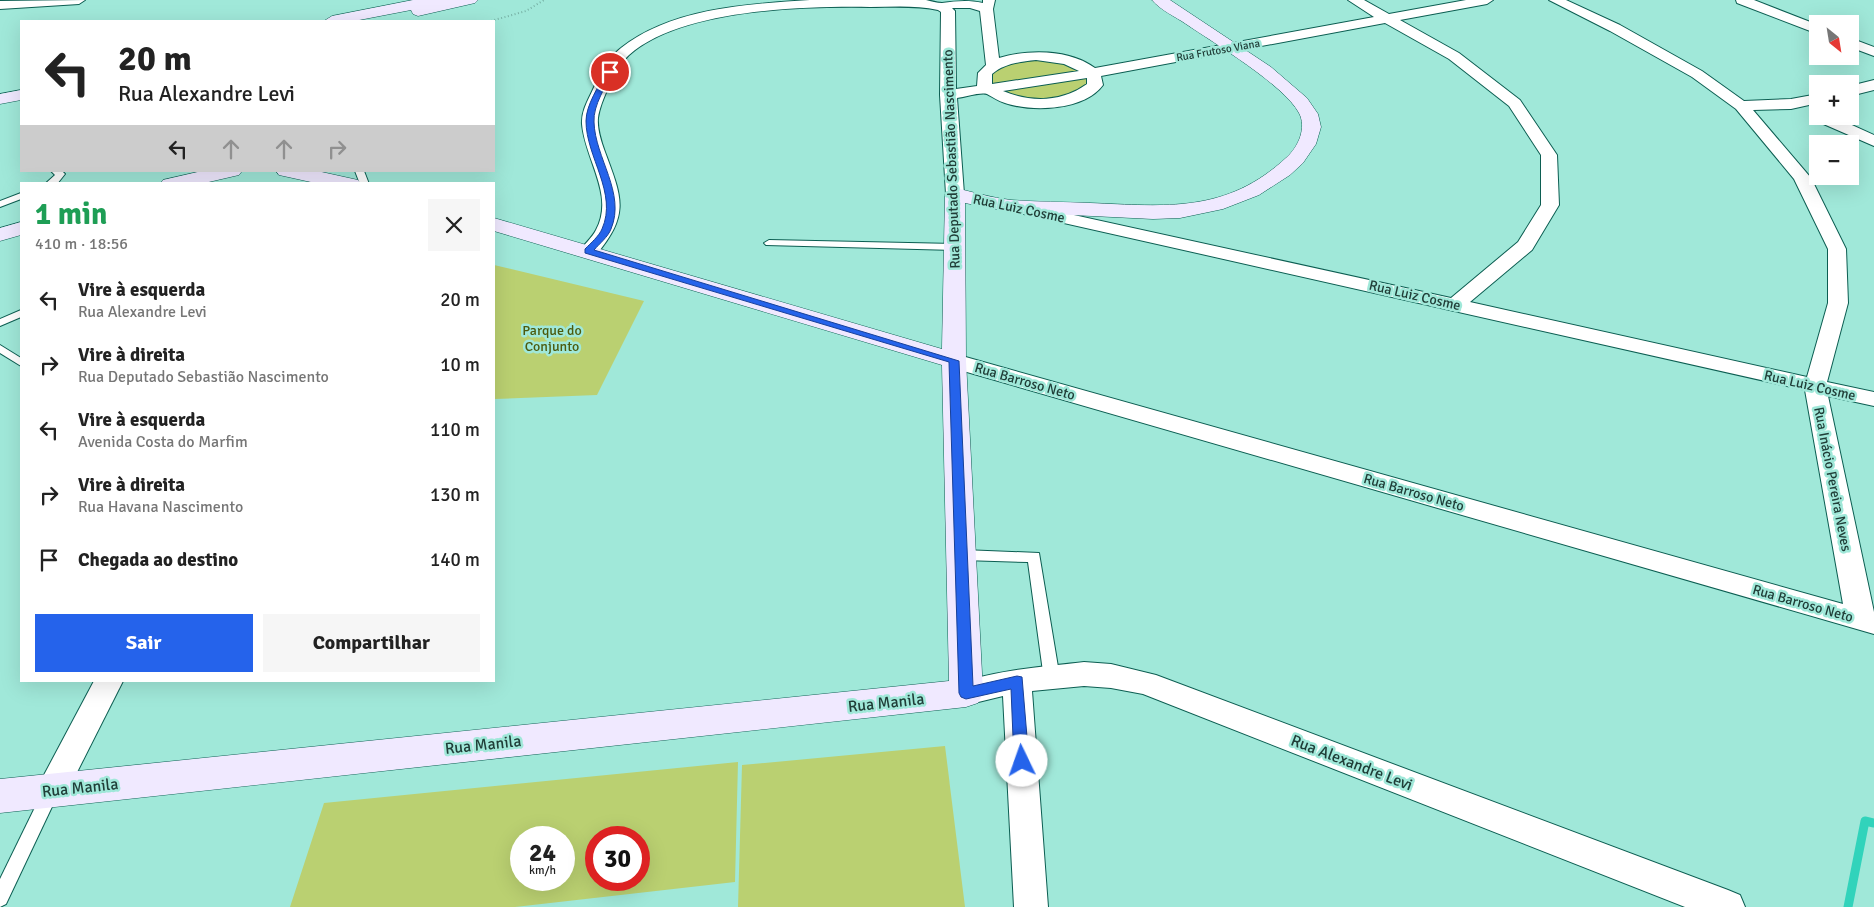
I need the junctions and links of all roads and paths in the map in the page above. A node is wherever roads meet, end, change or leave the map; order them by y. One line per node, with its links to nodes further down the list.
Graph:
1 (79, 0): 11 (street)
2 (436, 0): 14 (street)
3 (470, 0): 15 (street)
4 (544, 0): 16 (path)
5 (1160, 0): 19 (street)
6 (1354, 0): 13 (street)
7 (1487, 0): 13 (street, Rua Frutoso Viana)
8 (1555, 0): 33 (street, Rua Inácio Pereira Neves)
9 (1742, 0): 17 (street)
10 (987, 4): 12 (street); 21 (street)
11 (0, 5)
12 (949, 6): 29 (street, Rua Deputado Sebastião Nascimento); 52 (street)
13 (1388, 18): 19 (street, Rua Frutoso Viana); 53 (street)
14 (337, 20)
15 (373, 20)
16 (494, 20)
17 (1809, 26)
18 (1859, 46): 20 (street)
19 (1230, 48): 22 (street, Rua Frutoso Viana); 46 (street)
20 (1874, 52)
21 (993, 65): 22 (street); 27 (street)
22 (1093, 73): 27 (street, Rua Frutoso Viana); 27 (street)
23 (1874, 85): 25 (street)
24 (20, 86): 26 (street)
25 (1859, 89)
26 (0, 90)
27 (990, 90): 29 (street, Rua Frutoso Viana)
28 (20, 95): 30 (street)
29 (948, 96): 43 (street, Rua Deputado Sebastião Nascimento)
30 (0, 99)
31 (1809, 100): 32 (street)
32 (1791, 104): 33 (street); 34 (street)
33 (1740, 106): 59 (street, Rua Inácio Pereira Neves)
34 (1809, 112)
35 (1837, 125): 36 (street)
36 (1874, 142)
37 (57, 172): 40 (lane)
38 (227, 172): 41 (street)
39 (291, 172): 42 (street)
40 (54, 182)
41 (180, 182)
42 (341, 182)
43 (955, 194): 46 (street, Rua Luiz Cosme); 51 (street, Rua Deputado Sebastião Nascimento)
44 (20, 196): 45 (lane)
45 (0, 204)
46 (1009, 206): 53 (street, Rua Luiz Cosme)
47 (495, 224): 52 (street)
48 (20, 228): 49 (street)
49 (0, 235)
50 (769, 243): 51 (lane)
51 (955, 247): 57 (street, Rua Deputado Sebastião Nascimento)
52 (588, 251): 57 (street)
53 (1456, 304): 59 (street, Rua Luiz Cosme)
54 (20, 313): 55 (lane)
55 (0, 323)
56 (0, 348): 58 (lane)
57 (954, 361): 61 (street, Rua Deputado Sebastião Nascimento); 62 (street, Rua Barroso Neto)
58 (20, 362)
59 (1816, 386): 60 (street, Rua Luiz Cosme); 62 (street, Rua Inácio Pereira Neves)
60 (1874, 399)
61 (963, 555): 63 (lane); 66 (street, Rua Deputado Sebastião Nascimento)
62 (1867, 621)
63 (1052, 679): 65 (street, Rua Alexandre Levi); 71 (street, Rua Alexandre Levi)
64 (108, 682): 67 (street)
65 (1017, 682): 66 (street, Rua Alexandre Levi); 70 (street)
66 (966, 693): 67 (street, Rua Manila)
67 (52, 790): 68 (street, Rua Manila); 69 (lane)
68 (0, 796)
69 (0, 898)
70 (1031, 907)
71 (1728, 907)

